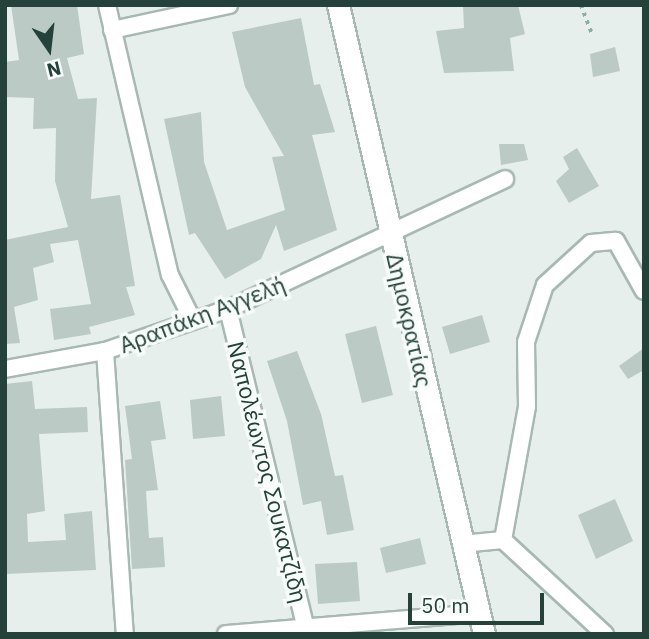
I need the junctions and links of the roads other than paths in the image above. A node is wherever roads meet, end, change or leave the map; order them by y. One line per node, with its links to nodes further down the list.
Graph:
1 (107, 5): 4 (street)
2 (229, 5): 4 (street)
3 (338, 5): 6 (street, Δημοκρατίας)
4 (112, 30): 9 (street)
5 (505, 179): 6 (street, Αραπάκη Αγγελή)
6 (391, 234): 8 (street, Αραπάκη Αγγελή); 13 (street, Δημοκρατίας)
7 (644, 291): 12 (street)
8 (228, 309): 9 (street, Αραπάκη Αγγελή); 15 (street, Ναπολέωντος Σουκατζίδη)
9 (193, 321): 10 (street, Αραπάκη Αγγελή)
10 (105, 351): 11 (street, Αραπάκη Αγγελή); 16 (street)
11 (5, 369)
12 (503, 540): 13 (street); 18 (street)
13 (461, 544): 14 (street, Δημοκρατίας)
14 (482, 623): 15 (street)
15 (306, 630): 17 (street)
16 (125, 634)
17 (226, 634)
18 (605, 634)

